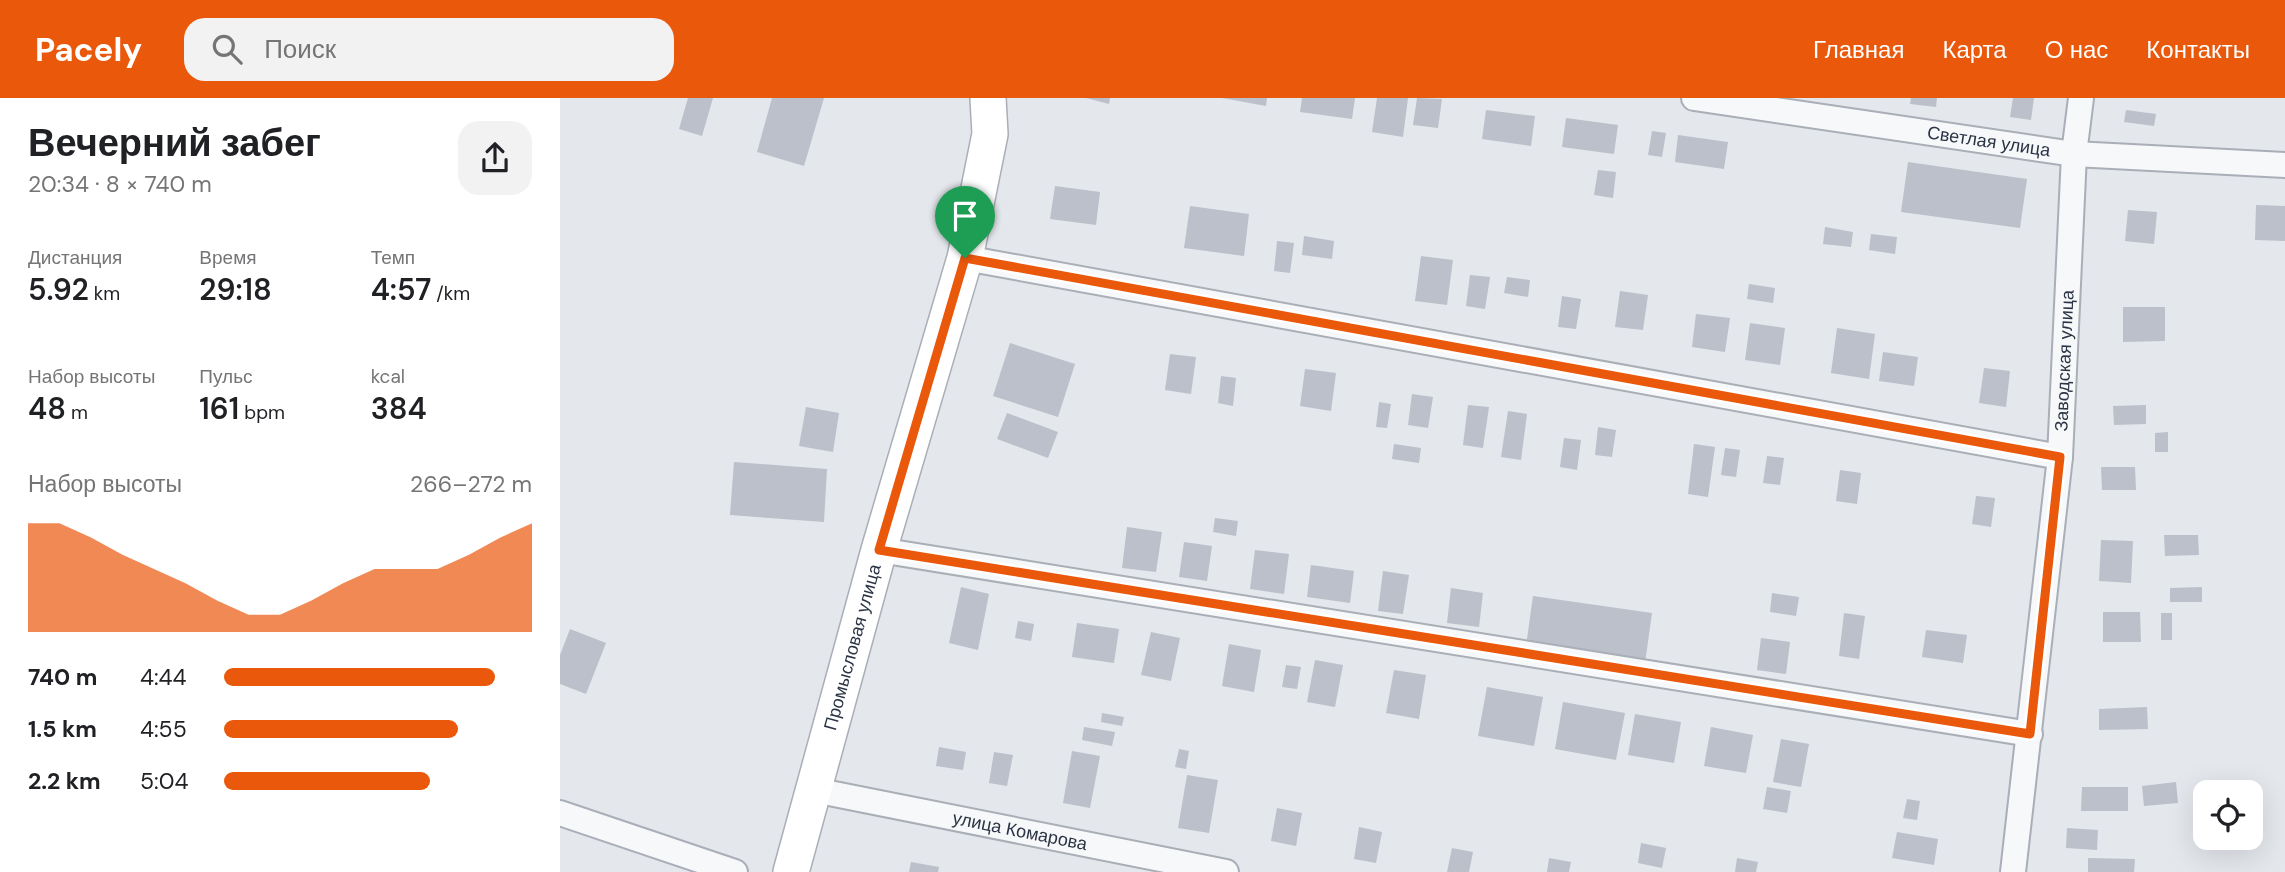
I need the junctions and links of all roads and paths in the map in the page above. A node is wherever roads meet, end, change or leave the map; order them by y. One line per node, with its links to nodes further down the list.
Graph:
1 (988, 98): 6 (main road, Промысловая улица)
2 (1694, 98): 4 (street, Светлая улица)
3 (2081, 98): 4 (street, Заводская улица)
4 (2074, 154): 5 (street, Светлая улица); 7 (street, Заводская улица)
5 (2285, 165)
6 (965, 258): 7 (street); 8 (main road, Промысловая улица)
7 (2060, 457): 9 (street, Заводская улица)
8 (879, 550): 9 (street); 10 (main road, Промысловая улица)
9 (2030, 734): 15 (street, Заводская улица)
10 (814, 790): 13 (main road, Промысловая улица); 14 (street, улица Комарова)
11 (560, 813): 12 (street)
12 (735, 872)
13 (791, 872)
14 (1226, 872)
15 (2013, 872)

